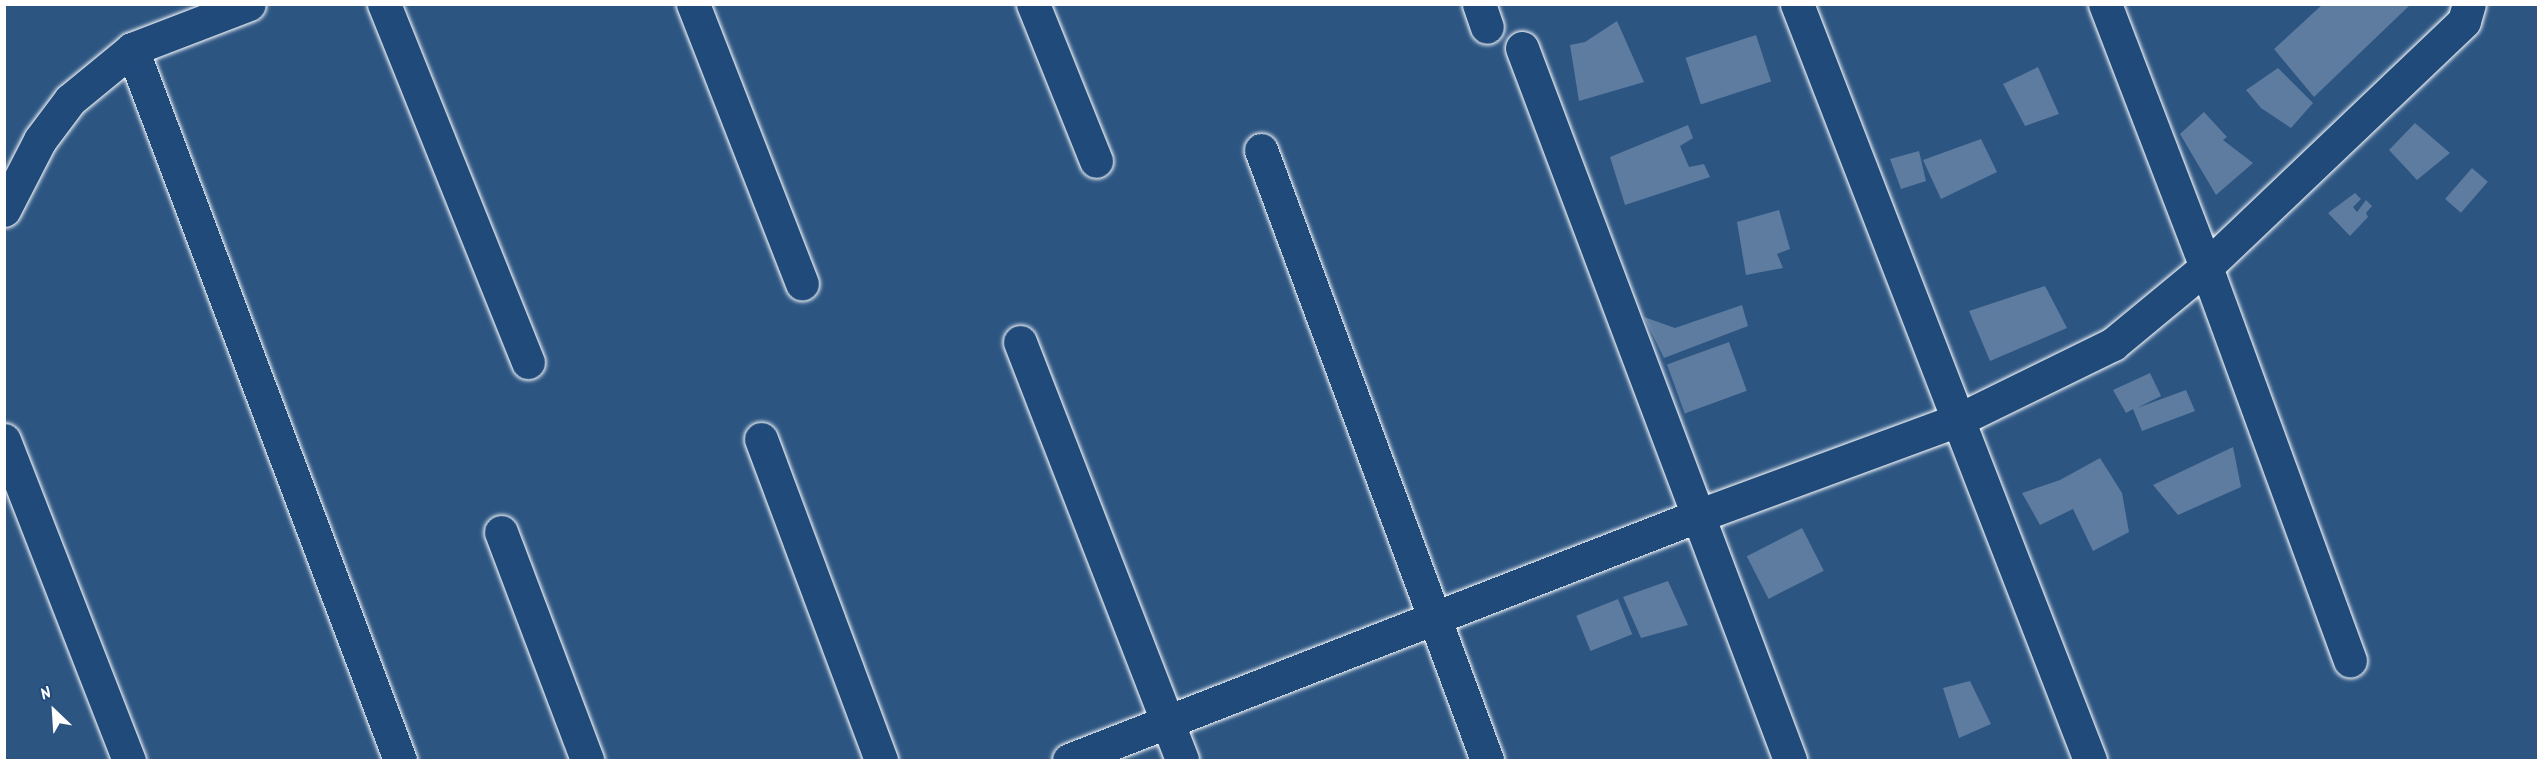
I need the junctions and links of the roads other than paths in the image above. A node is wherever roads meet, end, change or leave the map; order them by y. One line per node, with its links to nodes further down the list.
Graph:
1 (249, 4): 9 (street)
2 (384, 4): 16 (street)
3 (693, 4): 14 (street)
4 (1033, 4): 11 (street)
5 (1797, 4): 17 (street)
6 (2105, 4): 13 (street)
7 (2469, 4): 13 (street)
8 (1522, 48): 20 (street)
9 (132, 50): 12 (street); 26 (street)
10 (1261, 150): 22 (street)
11 (1096, 161)
12 (4, 210)
13 (2206, 267): 17 (street); 23 (street)
14 (802, 283)
15 (1020, 342): 24 (street)
16 (528, 362)
17 (1958, 420): 20 (street); 33 (street)
18 (761, 439): 28 (street)
19 (4, 440): 25 (street)
20 (1697, 516): 22 (street); 32 (street)
21 (501, 532): 27 (street)
22 (1435, 618): 24 (street); 31 (street)
23 (2350, 661)
24 (1167, 722): 29 (street); 30 (street)
25 (129, 760)
26 (400, 760)
27 (587, 760)
28 (881, 760)
29 (1069, 760)
30 (1182, 760)
31 (1487, 760)
32 (1790, 760)
33 (2090, 760)

